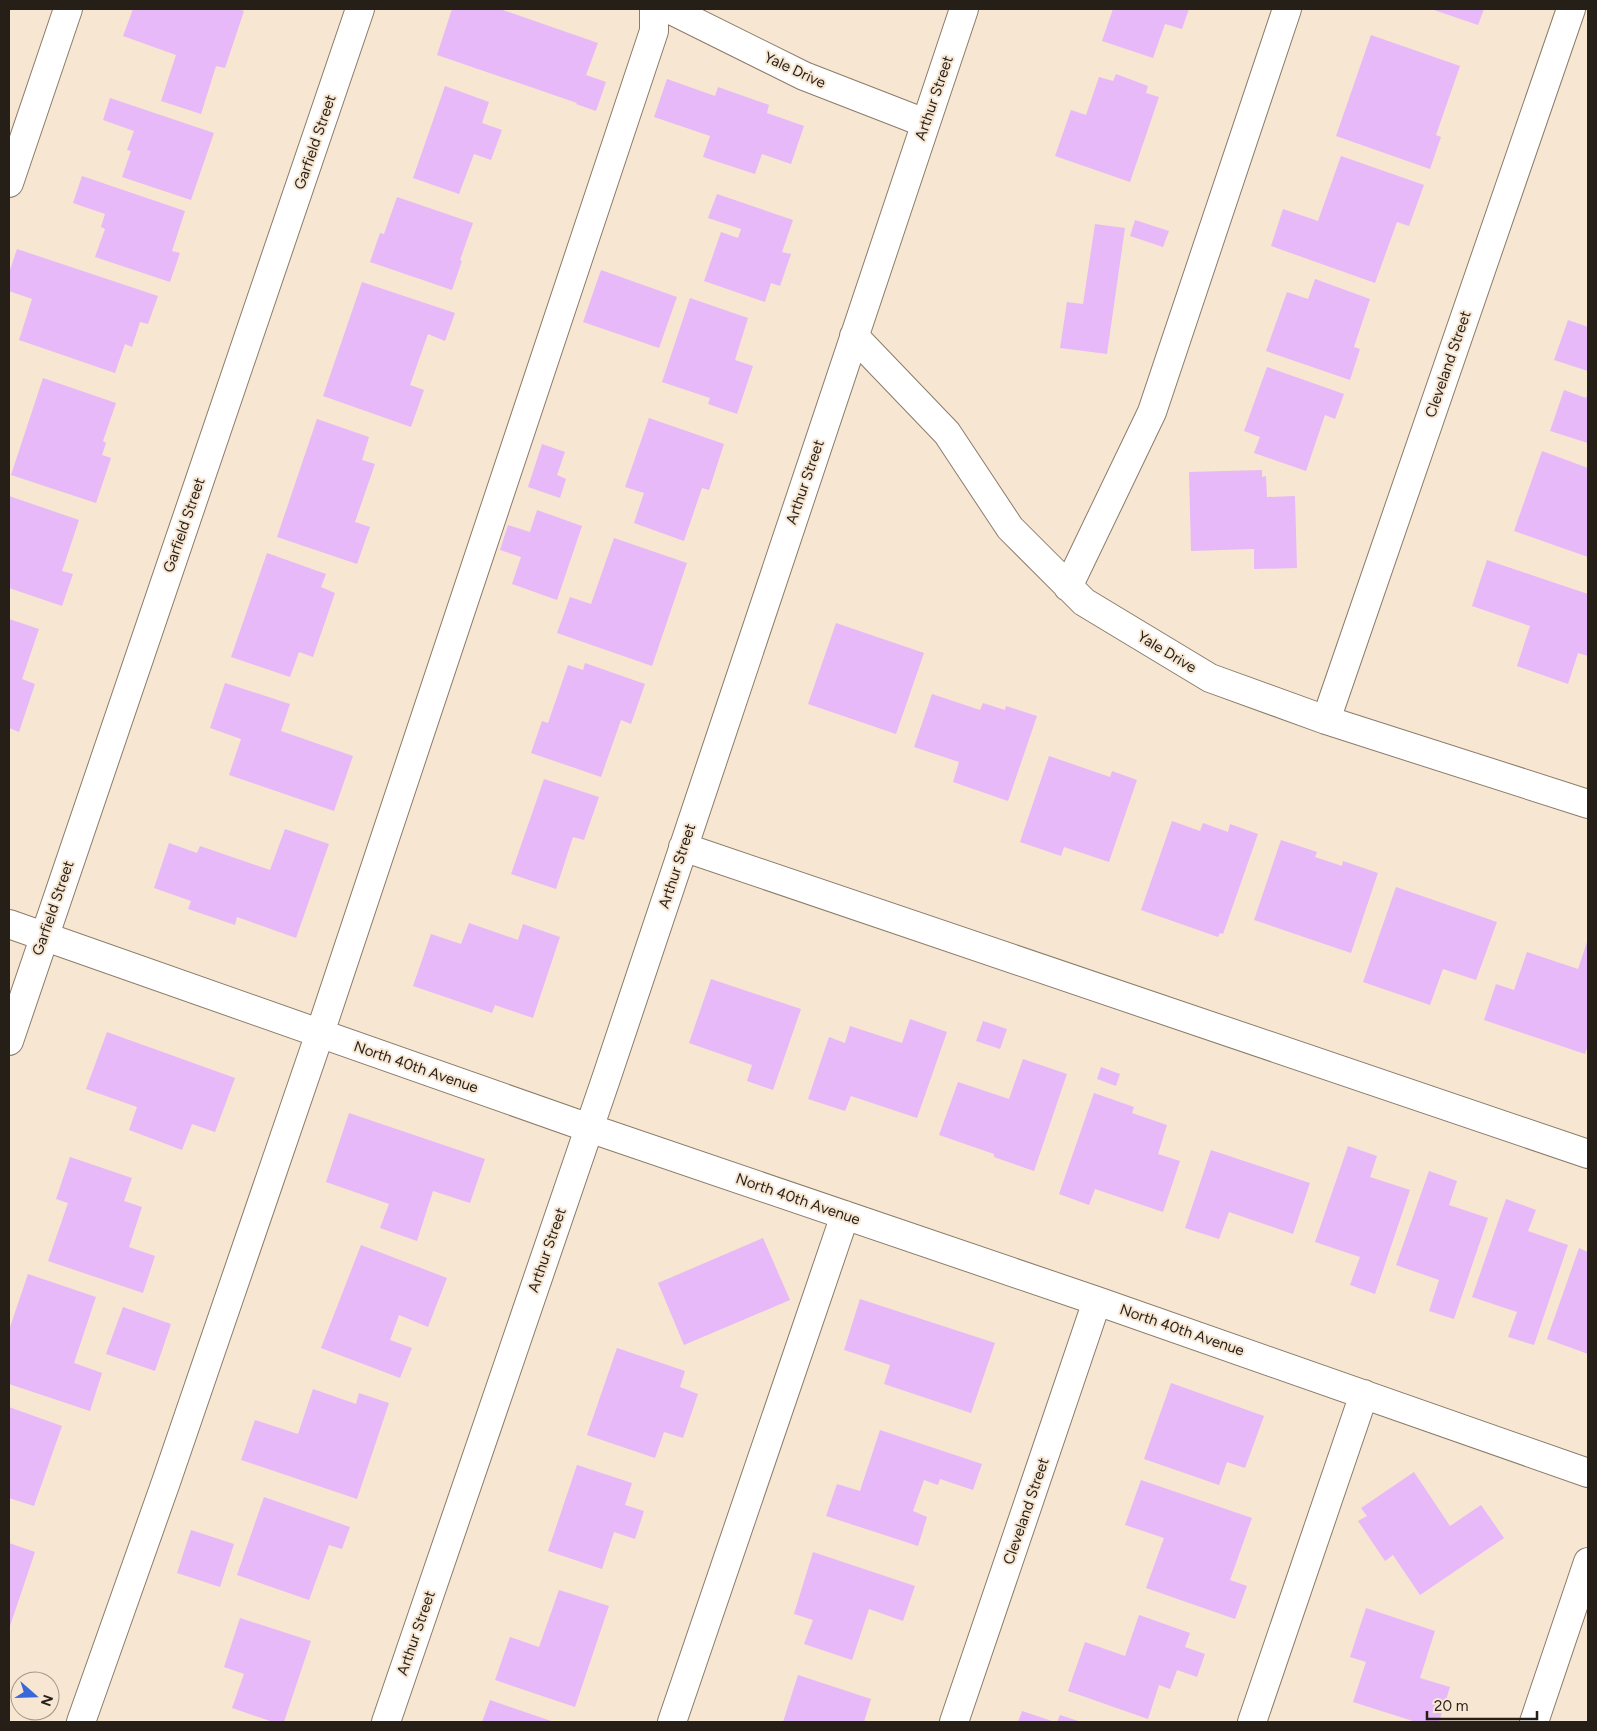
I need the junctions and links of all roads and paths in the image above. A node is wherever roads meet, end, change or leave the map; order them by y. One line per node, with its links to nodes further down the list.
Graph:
1 (68, 9): 9 (street)
2 (360, 9): 16 (street, Garfield Street)
3 (654, 9): 17 (street)
4 (668, 9): 8 (street, Yale Drive)
5 (964, 9): 8 (street, Arthur Street)
6 (1288, 9): 11 (street)
7 (1570, 9): 12 (street, Cleveland Street)
8 (925, 124): 10 (street, Arthur Street)
9 (9, 183)
10 (854, 336): 11 (street, Yale Drive); 14 (street, Arthur Street)
11 (1068, 587): 12 (street, Yale Drive)
12 (1326, 720): 13 (street, Yale Drive)
13 (1588, 804)
14 (683, 847): 19 (street, Arthur Street); 20 (street)
15 (9, 924): 16 (street, North 40th Avenue)
16 (44, 936): 17 (street, North 40th Avenue); 18 (street, Garfield Street)
17 (320, 1033): 19 (street, North 40th Avenue); 26 (street)
18 (9, 1041)
19 (589, 1128): 21 (street, North 40th Avenue); 27 (street, Arthur Street)
20 (1588, 1154)
21 (845, 1214): 22 (street, North 40th Avenue); 28 (street)
22 (1097, 1300): 23 (street, North 40th Avenue); 29 (street, Cleveland Street)
23 (1364, 1394): 24 (street, North 40th Avenue); 30 (street)
24 (1588, 1473)
25 (1588, 1562): 31 (street)
26 (81, 1722)
27 (386, 1722)
28 (672, 1722)
29 (954, 1722)
30 (1252, 1722)
31 (1534, 1722)

